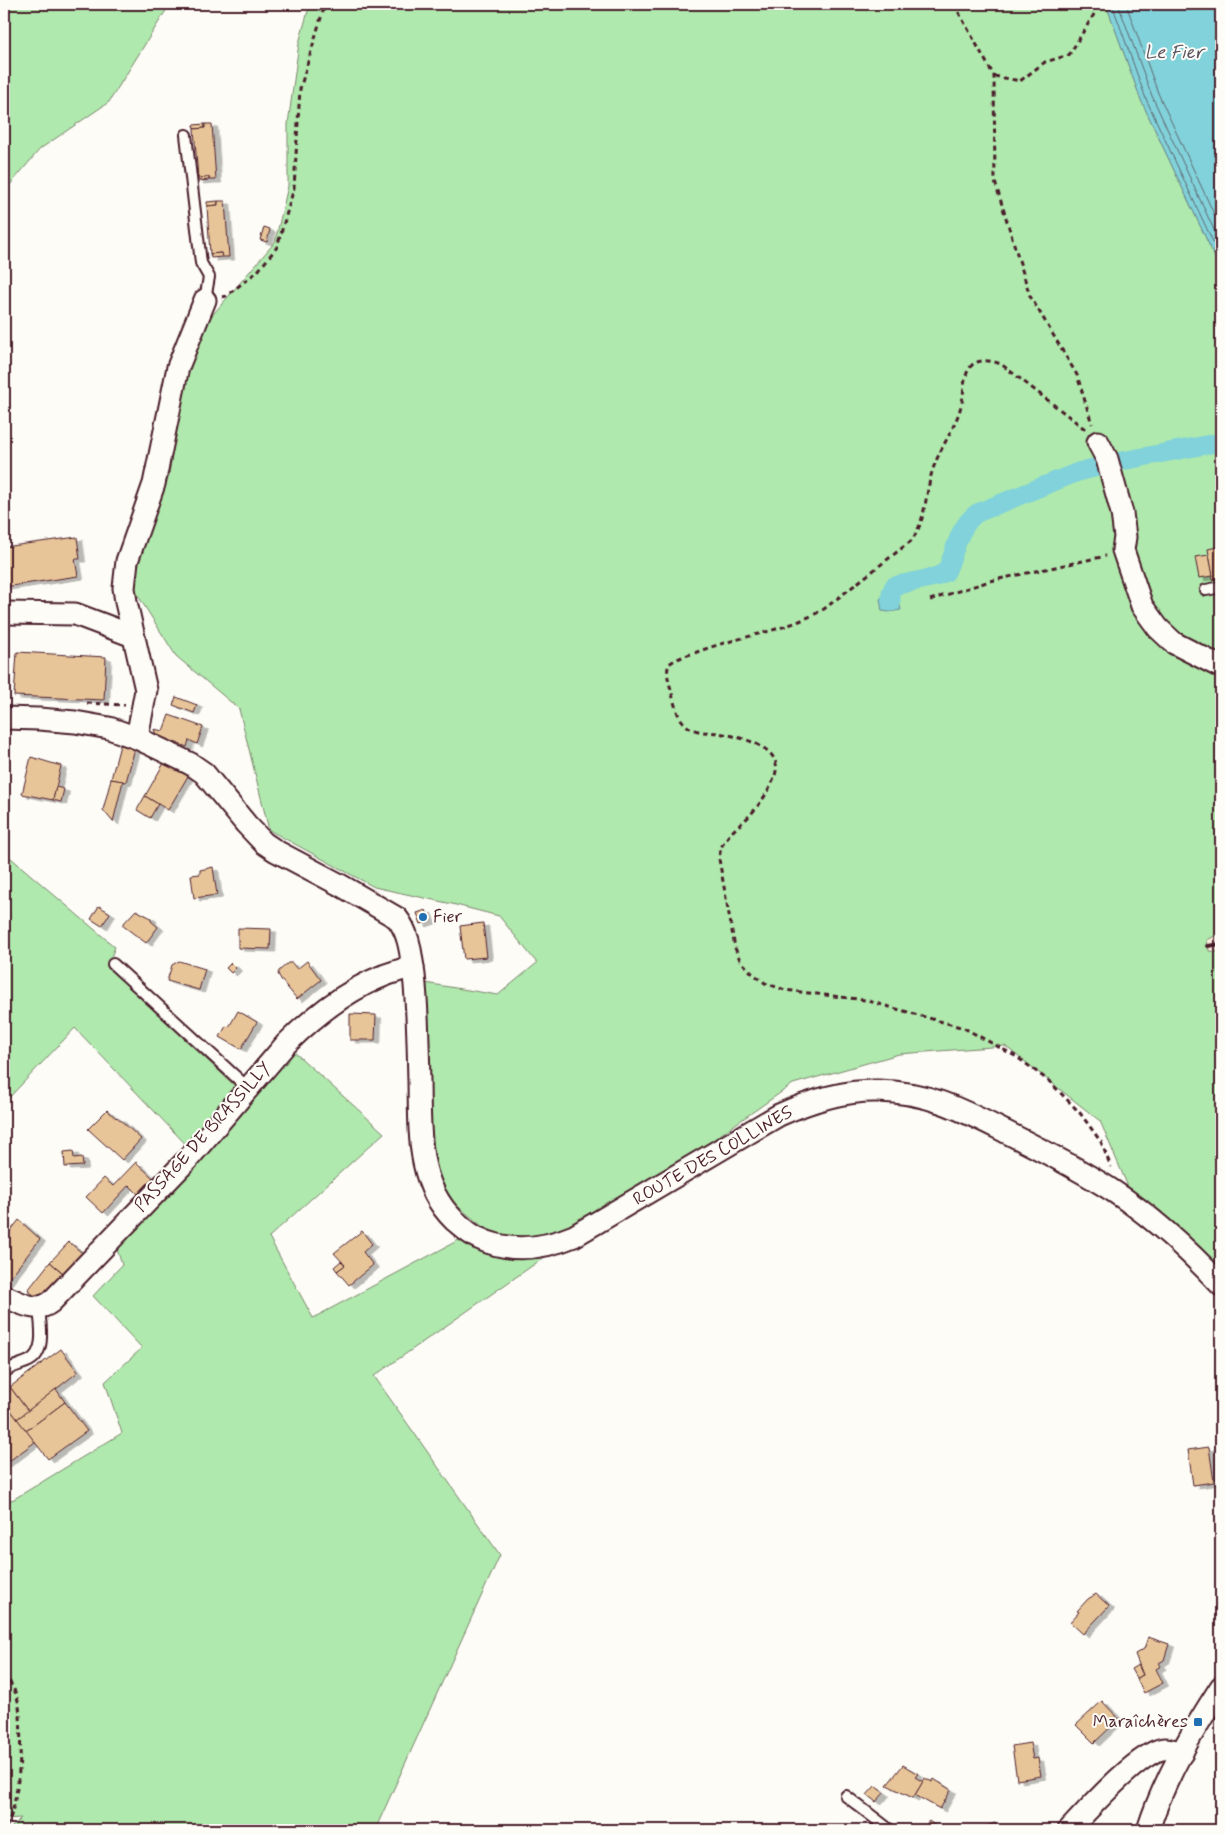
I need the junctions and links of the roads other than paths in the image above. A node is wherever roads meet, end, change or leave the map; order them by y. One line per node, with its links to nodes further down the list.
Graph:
1 (186, 135): 2 (lane)
2 (205, 300): 7 (street)
3 (1105, 456): 8 (street)
4 (1221, 587): 5 (lane)
5 (1206, 590)
6 (4, 612): 7 (street)
7 (132, 636): 10 (street)
8 (1221, 667)
9 (4, 718): 10 (street, ROUTE DES COLLINES)
10 (137, 738): 12 (street, ROUTE DES COLLINES)
11 (113, 964): 13 (lane)
12 (413, 967): 13 (street, PASSAGE DE BRASSILLY); 14 (street, ROUTE DES COLLINES)
13 (248, 1088): 16 (street, PASSAGE DE BRASSILLY)
14 (1221, 1285)
15 (4, 1296): 16 (street)
16 (39, 1308): 17 (lane)
17 (4, 1372)
18 (1221, 1687): 20 (street)
19 (1221, 1719): 20 (street)
20 (1198, 1722): 21 (street)
21 (1182, 1753): 24 (street); 25 (street)
22 (846, 1796): 23 (lane)
23 (890, 1830)
24 (1069, 1830)
25 (1148, 1830)

